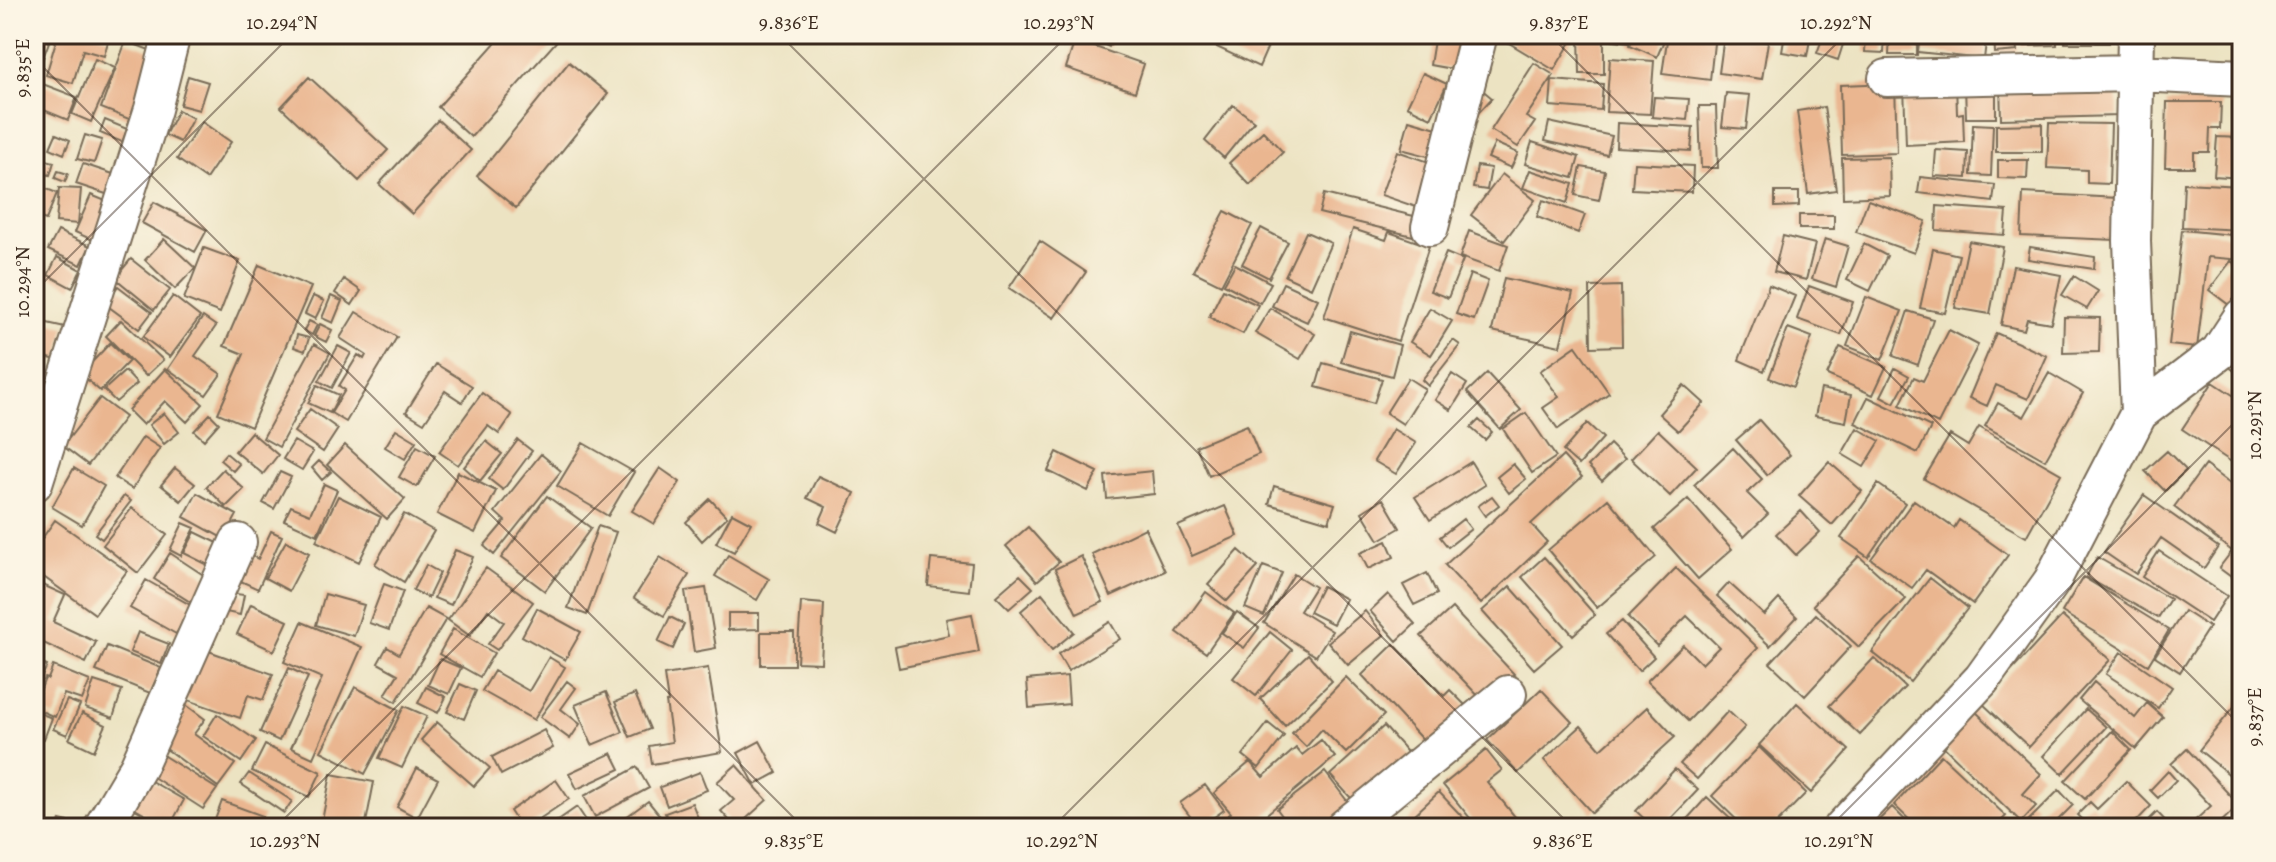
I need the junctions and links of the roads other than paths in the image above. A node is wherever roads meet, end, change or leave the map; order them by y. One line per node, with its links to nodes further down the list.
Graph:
1 (172, 34): 10 (street)
2 (1479, 34): 7 (street)
3 (2136, 34): 4 (street)
4 (2136, 73): 5 (street); 6 (street); 9 (street)
5 (1887, 78)
6 (2242, 78)
7 (1430, 227)
8 (2242, 317): 9 (street)
9 (2139, 413): 15 (street)
10 (34, 483)
11 (238, 542): 13 (street)
12 (1508, 694): 14 (street)
13 (102, 828)
14 (1344, 828)
15 (1842, 828)

